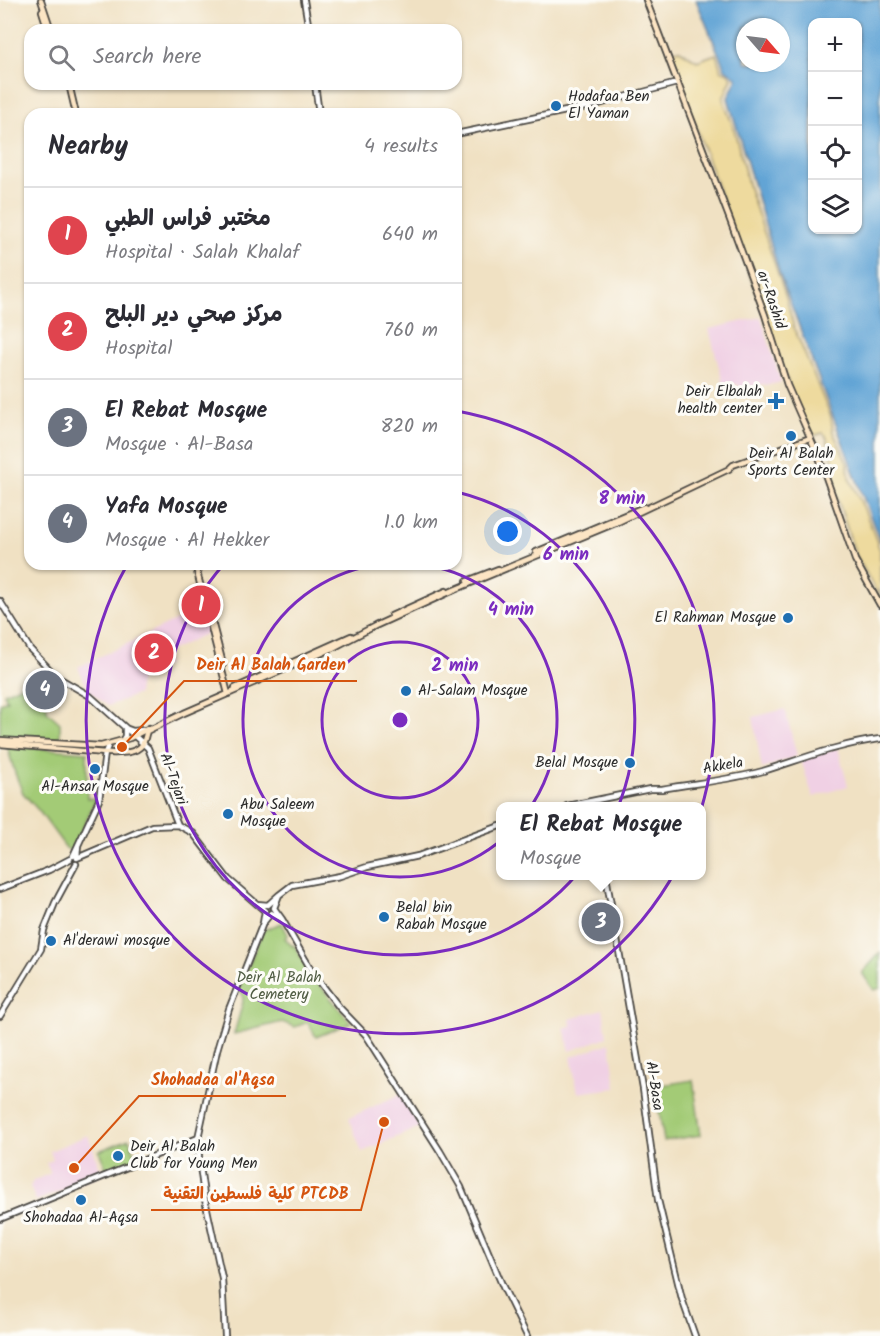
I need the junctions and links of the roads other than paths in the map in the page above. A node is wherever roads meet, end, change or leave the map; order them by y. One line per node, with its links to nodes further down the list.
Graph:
1 (40, 0): 4 (main road)
2 (304, 0): 5 (street)
3 (646, 0): 6 (main road, ar-Rashid)
4 (48, 24)
5 (308, 24)
6 (677, 83): 11 (street); 12 (main road, ar-Rashid)
7 (69, 90): 9 (main road)
8 (316, 90): 10 (street)
9 (73, 108)
10 (318, 108)
11 (462, 134)
12 (810, 438): 15 (main road, ar-Rashid); 16 (main road)
13 (198, 570): 16 (main road)
14 (0, 601): 17 (street)
15 (880, 605)
16 (229, 692): 18 (main road); 23 (main road)
17 (125, 728): 18 (street); 19 (street); 21 (street)
18 (144, 730): 19 (main road)
19 (134, 736): 21 (main road); 23 (street)
20 (880, 739): 26 (street, Akkela)
21 (122, 741): 24 (main road)
22 (0, 742): 24 (main road); 25 (main road)
23 (143, 744): 25 (main road); 28 (street, Al-Tejari)
24 (108, 746): 25 (street)
25 (105, 753): 30 (street)
26 (592, 800): 27 (street, Akkela)
27 (585, 802)
28 (178, 825): 30 (street); 34 (street)
29 (496, 828): 33 (street)
30 (75, 859): 32 (street); 37 (street)
31 (607, 880): 42 (street, Al-Basa)
32 (0, 889)
33 (279, 895): 35 (street); 36 (street)
34 (257, 904): 35 (street); 36 (street)
35 (268, 904): 36 (street)
36 (270, 910): 38 (street); 41 (street)
37 (0, 1016)
38 (198, 1138): 39 (street); 40 (street)
39 (0, 1219)
40 (225, 1336)
41 (527, 1336)
42 (695, 1336)

